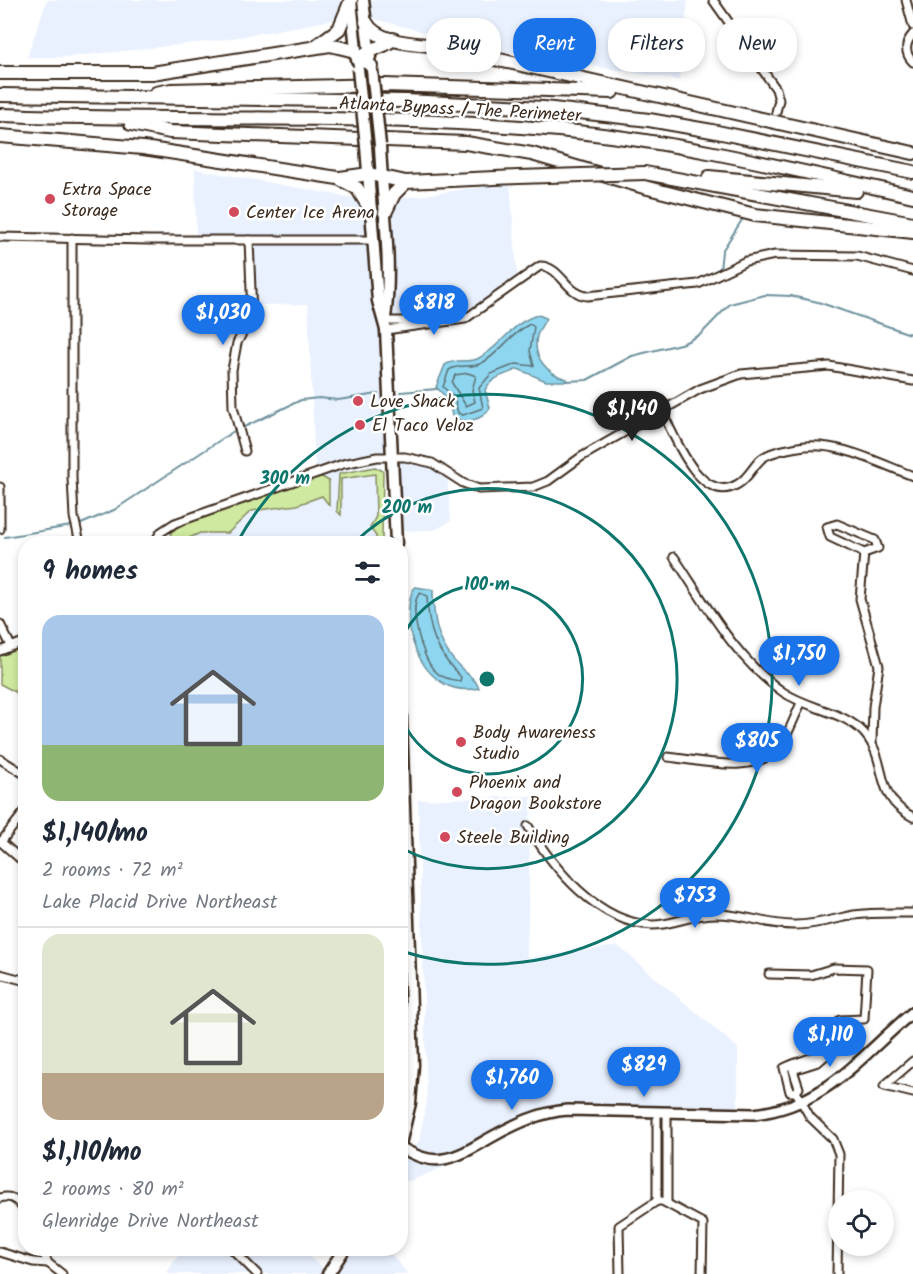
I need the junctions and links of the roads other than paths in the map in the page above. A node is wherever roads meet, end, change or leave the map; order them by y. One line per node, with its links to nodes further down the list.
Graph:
1 (351, 0): 9 (highway); 10 (main road)
2 (363, 0): 5 (main road)
3 (713, 0): 17 (street)
4 (906, 0): 6 (street)
5 (366, 22): 8 (highway); 10 (main road)
6 (913, 26)
7 (913, 34): 11 (street)
8 (393, 39): 10 (highway); 14 (highway)
9 (312, 48): 10 (highway); 13 (highway)
10 (361, 59): 12 (highway); 24 (main road, bridge)
11 (913, 62)
12 (371, 68): 25 (main road, bridge)
13 (0, 74)
14 (640, 94): 16 (highway); 21 (highway)
15 (0, 95): 16 (highway, Atlanta Bypass / The Perimeter)
16 (133, 98): 22 (highway, Atlanta Bypass / The Perimeter)
17 (776, 112)
18 (0, 115): 19 (highway, Atlanta Bypass / The Perimeter)
19 (103, 119): 28 (highway, Atlanta Bypass / The Perimeter); 32 (highway)
20 (0, 136): 26 (highway)
21 (913, 153)
22 (913, 172)
23 (645, 173): 27 (highway, bridge); 28 (highway); 31 (highway)
24 (369, 174): 25 (highway); 26 (highway); 29 (main road)
25 (382, 176): 27 (highway); 30 (main road)
26 (338, 178): 29 (highway)
27 (406, 182): 30 (highway)
28 (912, 196)
29 (372, 212): 36 (main road)
30 (385, 213): 38 (main road)
31 (913, 223)
32 (913, 232)
33 (0, 237): 34 (street)
34 (72, 238): 35 (street); 46 (street)
35 (249, 240): 36 (street); 41 (street)
36 (374, 240): 38 (main road)
37 (913, 271): 38 (street)
38 (385, 326): 42 (main road)
39 (913, 381): 40 (street)
40 (662, 411): 42 (street); 43 (street)
41 (245, 451)
42 (392, 457): 47 (street); 48 (main road)
43 (913, 476)
44 (0, 487): 45 (street)
45 (0, 529)
46 (78, 536)
47 (158, 536)
48 (396, 536)
49 (864, 553): 49 (street); 56 (street)
50 (674, 557): 55 (street)
51 (0, 624): 53 (street)
52 (18, 644): 53 (street)
53 (11, 646): 54 (street)
54 (0, 651)
55 (801, 703): 56 (street); 57 (street)
56 (872, 743): 60 (street)
57 (668, 757)
58 (0, 759): 59 (street)
59 (18, 770)
60 (913, 817)
61 (18, 820): 63 (street)
62 (528, 826): 64 (street)
63 (18, 857)
64 (913, 913)
65 (0, 974): 67 (street)
66 (770, 974): 72 (street)
67 (18, 979)
68 (408, 1005): 73 (main road)
69 (913, 1012): 72 (main road)
70 (913, 1061): 71 (street)
71 (913, 1093)
72 (802, 1102): 75 (main road); 91 (street)
73 (408, 1105)
74 (657, 1112): 75 (main road); 76 (main road); 79 (street)
75 (667, 1112): 80 (street)
76 (408, 1150)
77 (0, 1198): 78 (street)
78 (18, 1201)
79 (657, 1201): 80 (street); 89 (street)
80 (667, 1202): 90 (street)
81 (0, 1252): 85 (street)
82 (45, 1256): 85 (street)
83 (239, 1256): 87 (street)
84 (340, 1256): 88 (main road)
85 (48, 1263): 86 (street)
86 (62, 1274)
87 (256, 1274)
88 (328, 1274)
89 (620, 1274)
90 (702, 1274)
91 (837, 1274)

